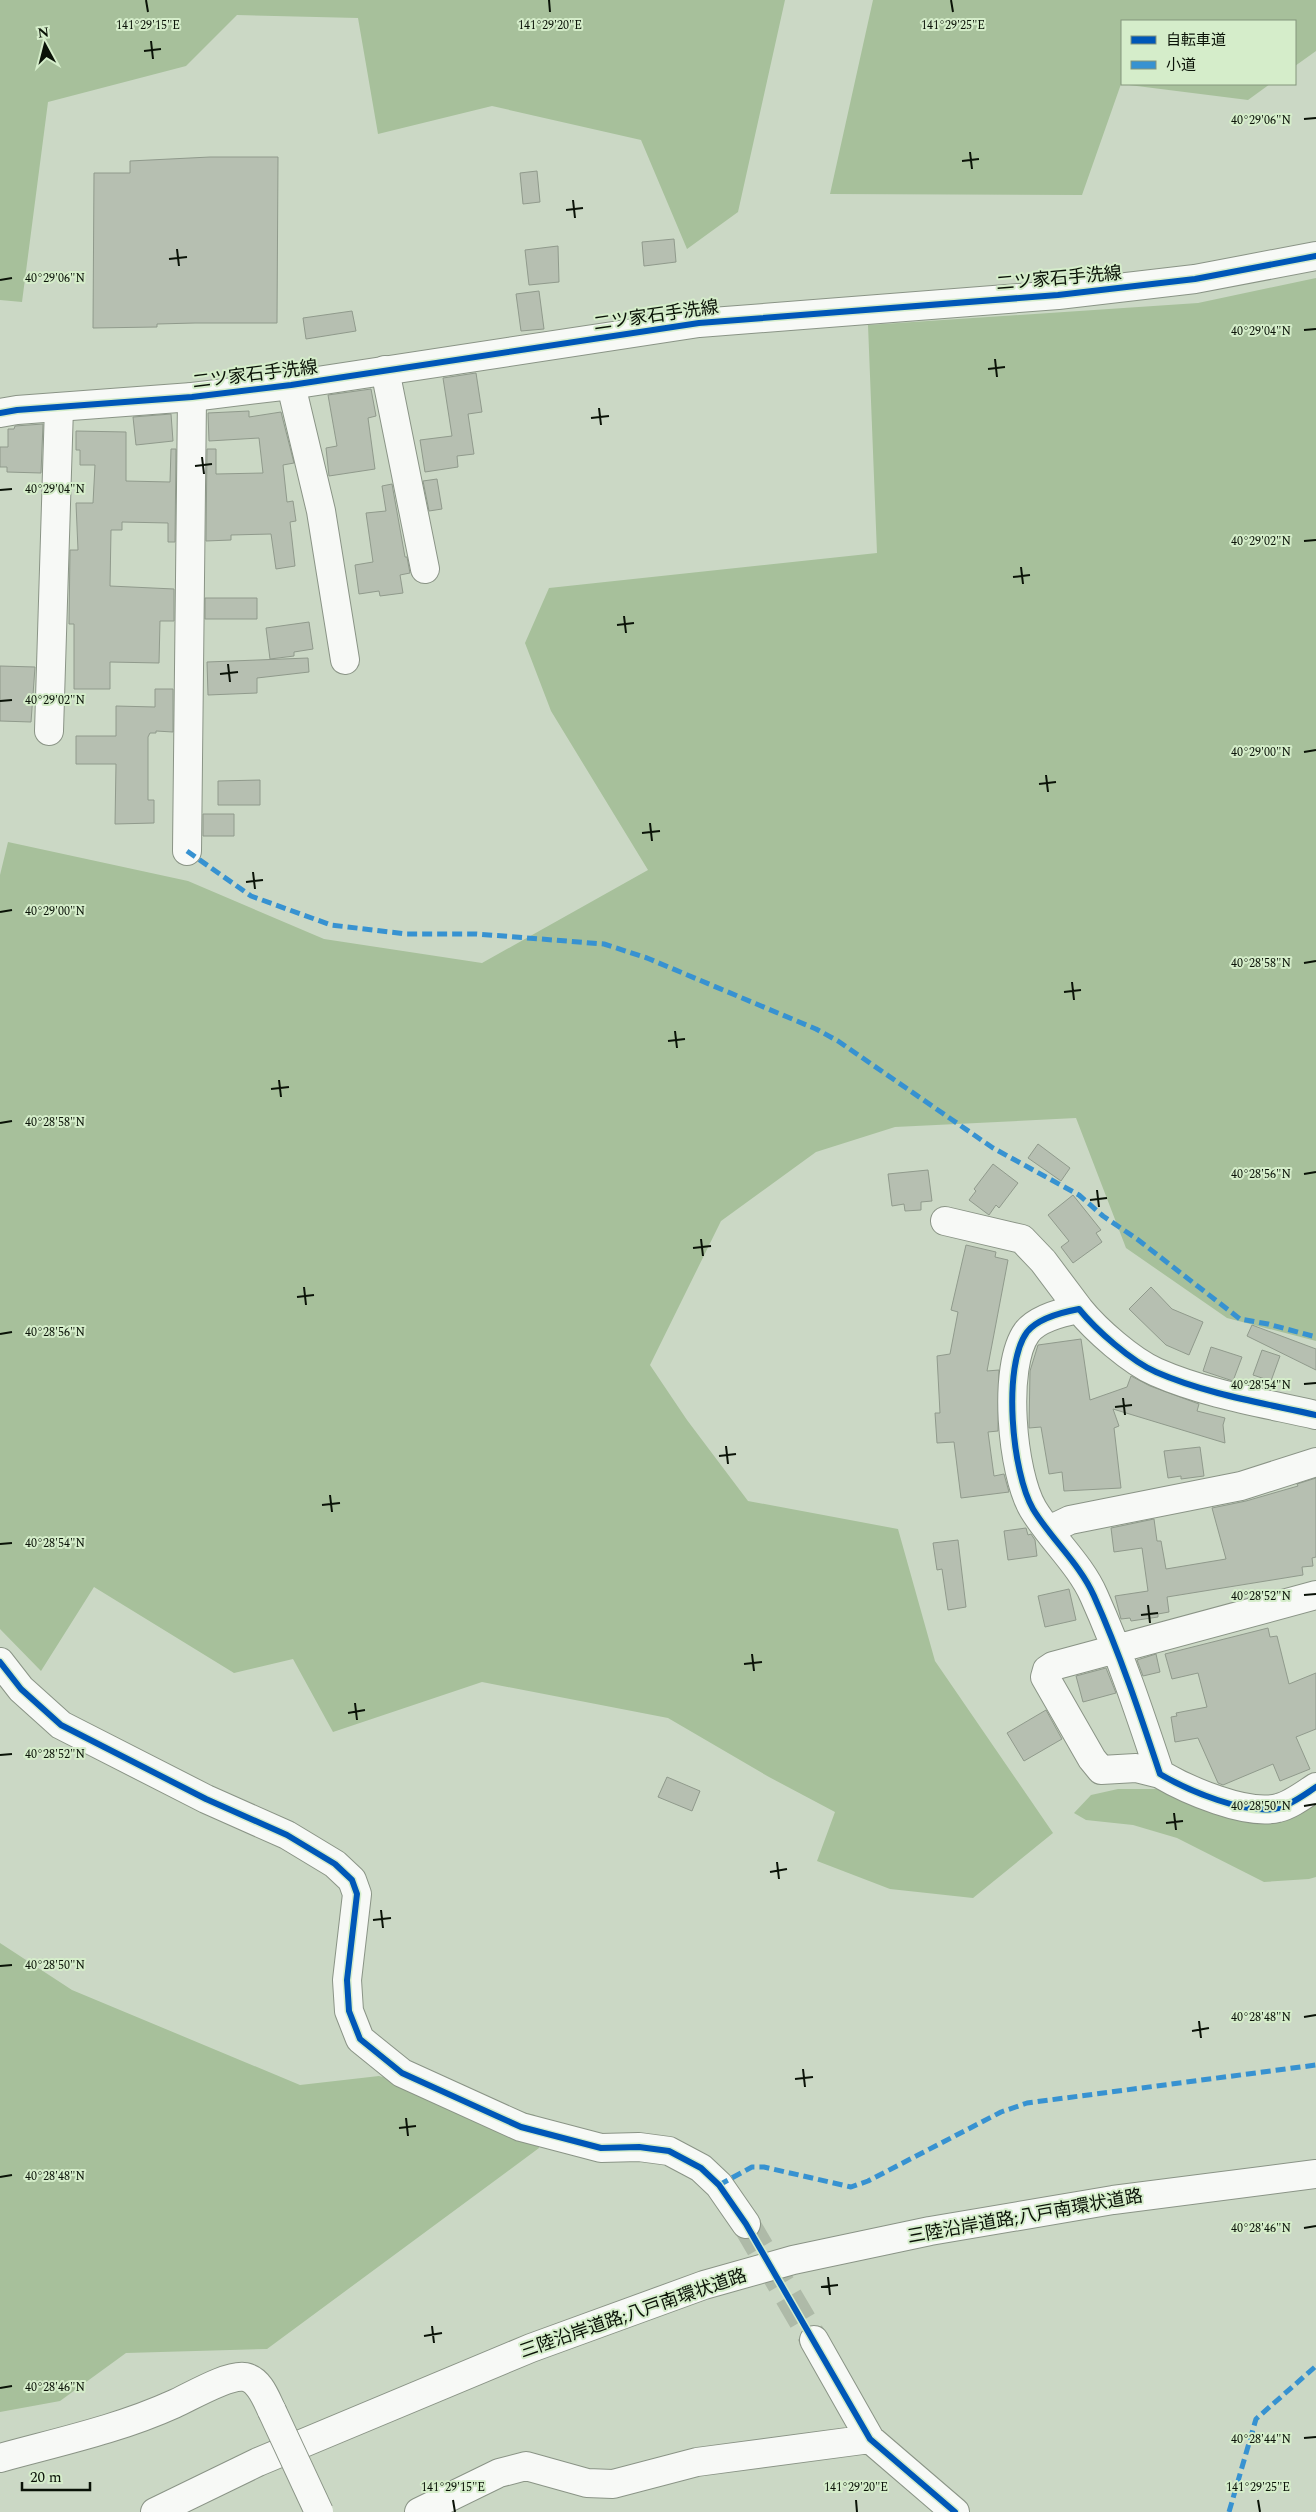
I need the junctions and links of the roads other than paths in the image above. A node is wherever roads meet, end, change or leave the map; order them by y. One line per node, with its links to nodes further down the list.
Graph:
1 (1316, 256): 2 (main road, 二ツ家石手洗線)
2 (385, 370): 3 (main road, 二ツ家石手洗線); 7 (main road)
3 (291, 385): 4 (main road, 二ツ家石手洗線); 8 (main road)
4 (192, 397): 5 (main road, 二ツ家石手洗線); 10 (main road)
5 (60, 407): 6 (main road, 二ツ家石手洗線); 9 (main road)
6 (0, 413)
7 (425, 569)
8 (345, 660)
9 (49, 731)
10 (187, 851)
11 (945, 1221): 12 (main road)
12 (1079, 1309): 13 (main road); 15 (main road)
13 (1316, 1415)
14 (1316, 1462): 15 (main road)
15 (1049, 1530): 17 (main road)
16 (1316, 1595): 17 (main road)
17 (1115, 1649): 19 (main road); 19 (main road)
18 (0, 1662): 22 (main road)
19 (1160, 1774): 20 (main road)
20 (1316, 1787)
21 (1316, 2174): 26 (main road, 三陸沿岸道路;八戸南環状道路)
22 (746, 2224)
23 (814, 2340): 24 (main road)
24 (870, 2439): 28 (main road); 29 (main road)
25 (0, 2458): 27 (main road, bridge)
26 (155, 2512)
27 (319, 2512)
28 (419, 2512)
29 (955, 2512)

